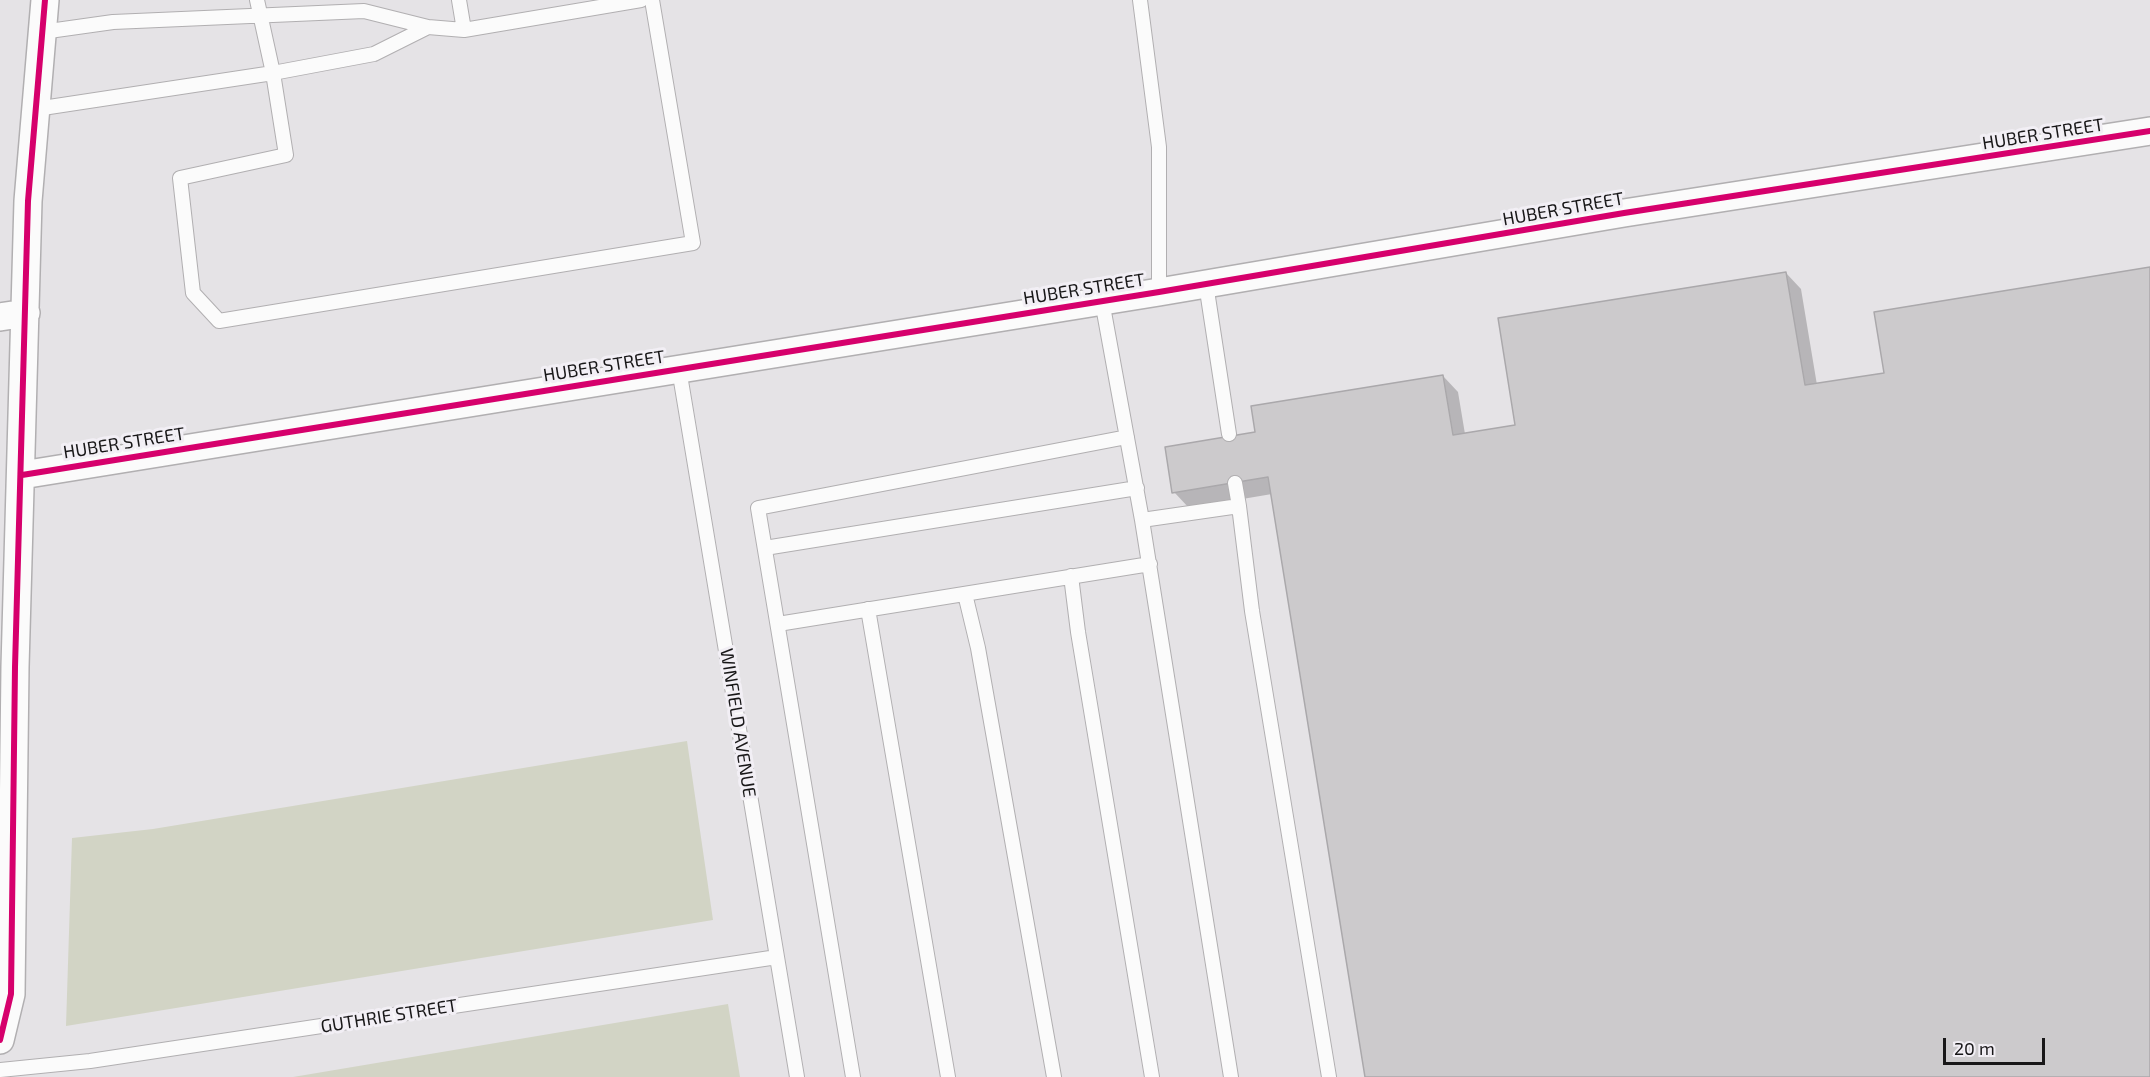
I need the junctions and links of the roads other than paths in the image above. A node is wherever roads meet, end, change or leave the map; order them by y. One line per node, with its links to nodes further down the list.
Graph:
1 (45, 0): 10 (street)
2 (257, 0): 7 (lane)
3 (459, 0): 9 (lane)
4 (641, 0): 9 (lane)
5 (652, 0): 11 (lane)
6 (1140, 0): 15 (lane)
7 (260, 14): 8 (lane); 10 (lane); 11 (lane)
8 (428, 27): 9 (lane); 11 (lane)
9 (464, 30)
10 (42, 32): 12 (street)
11 (273, 73): 12 (lane)
12 (36, 109): 17 (street)
13 (2150, 131): 14 (street, HUBER STREET)
14 (1206, 284): 15 (street, HUBER STREET); 19 (lane)
15 (1160, 292): 16 (street, HUBER STREET)
16 (1102, 301): 18 (street, HUBER STREET); 20 (lane)
17 (13, 315): 21 (street)
18 (680, 369): 21 (street, HUBER STREET); 33 (lane, WINFIELD AVENUE)
19 (1229, 434)
20 (1127, 437): 23 (lane); 26 (lane)
21 (22, 475): 32 (street)
22 (1235, 483): 24 (lane)
23 (1137, 488): 25 (lane); 26 (lane)
24 (1239, 506): 25 (lane); 42 (lane)
25 (1142, 519): 27 (lane)
26 (765, 548): 31 (lane)
27 (1150, 564): 28 (lane); 41 (lane)
28 (1071, 576): 29 (lane); 40 (lane)
29 (965, 594): 30 (lane); 39 (lane)
30 (868, 609): 31 (lane); 38 (lane)
31 (778, 624): 37 (lane)
32 (8, 668): 34 (street)
33 (777, 957): 35 (lane, GUTHRIE STREET); 36 (lane, WINFIELD AVENUE)
34 (0, 1040)
35 (0, 1070)
36 (796, 1077)
37 (853, 1077)
38 (948, 1077)
39 (1054, 1077)
40 (1152, 1077)
41 (1231, 1077)
42 (1329, 1077)

